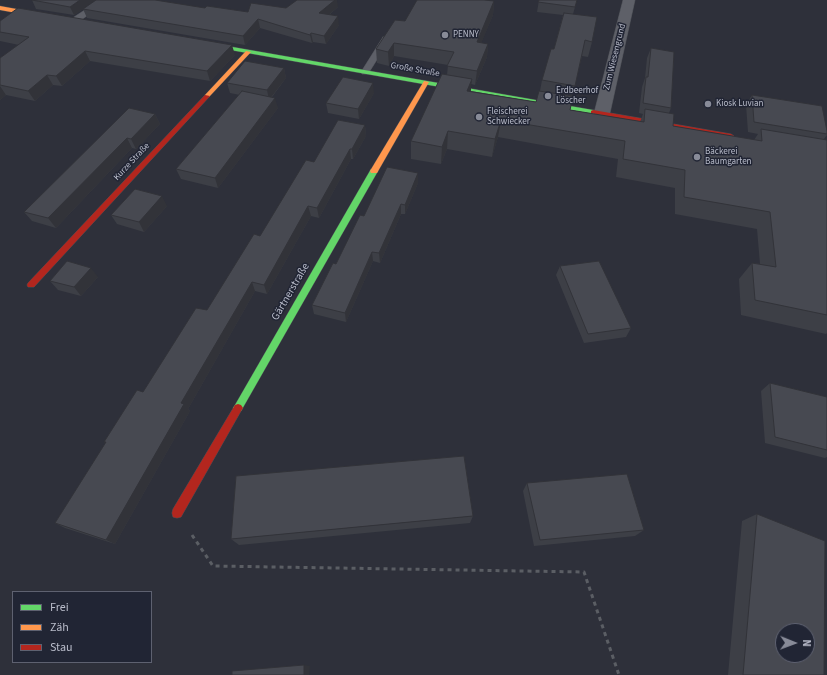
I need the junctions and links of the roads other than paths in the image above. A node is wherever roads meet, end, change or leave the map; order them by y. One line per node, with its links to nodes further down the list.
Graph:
1 (105, 0): 5 (lane)
2 (629, 0): 12 (street, Zum Wiesengrund)
3 (0, 8): 4 (street)
4 (52, 17)
5 (70, 21): 6 (street)
6 (86, 24)
7 (392, 29): 10 (lane)
8 (196, 43): 9 (street, Große Straße)
9 (248, 52): 10 (street, Große Straße); 14 (street, Kurze Straße)
10 (365, 72): 11 (street, Große Straße)
11 (426, 82): 12 (street, Große Straße); 15 (street, Gärtnerstraße)
12 (602, 113): 13 (street, Große Straße)
13 (743, 138)
14 (31, 285)
15 (178, 513)

